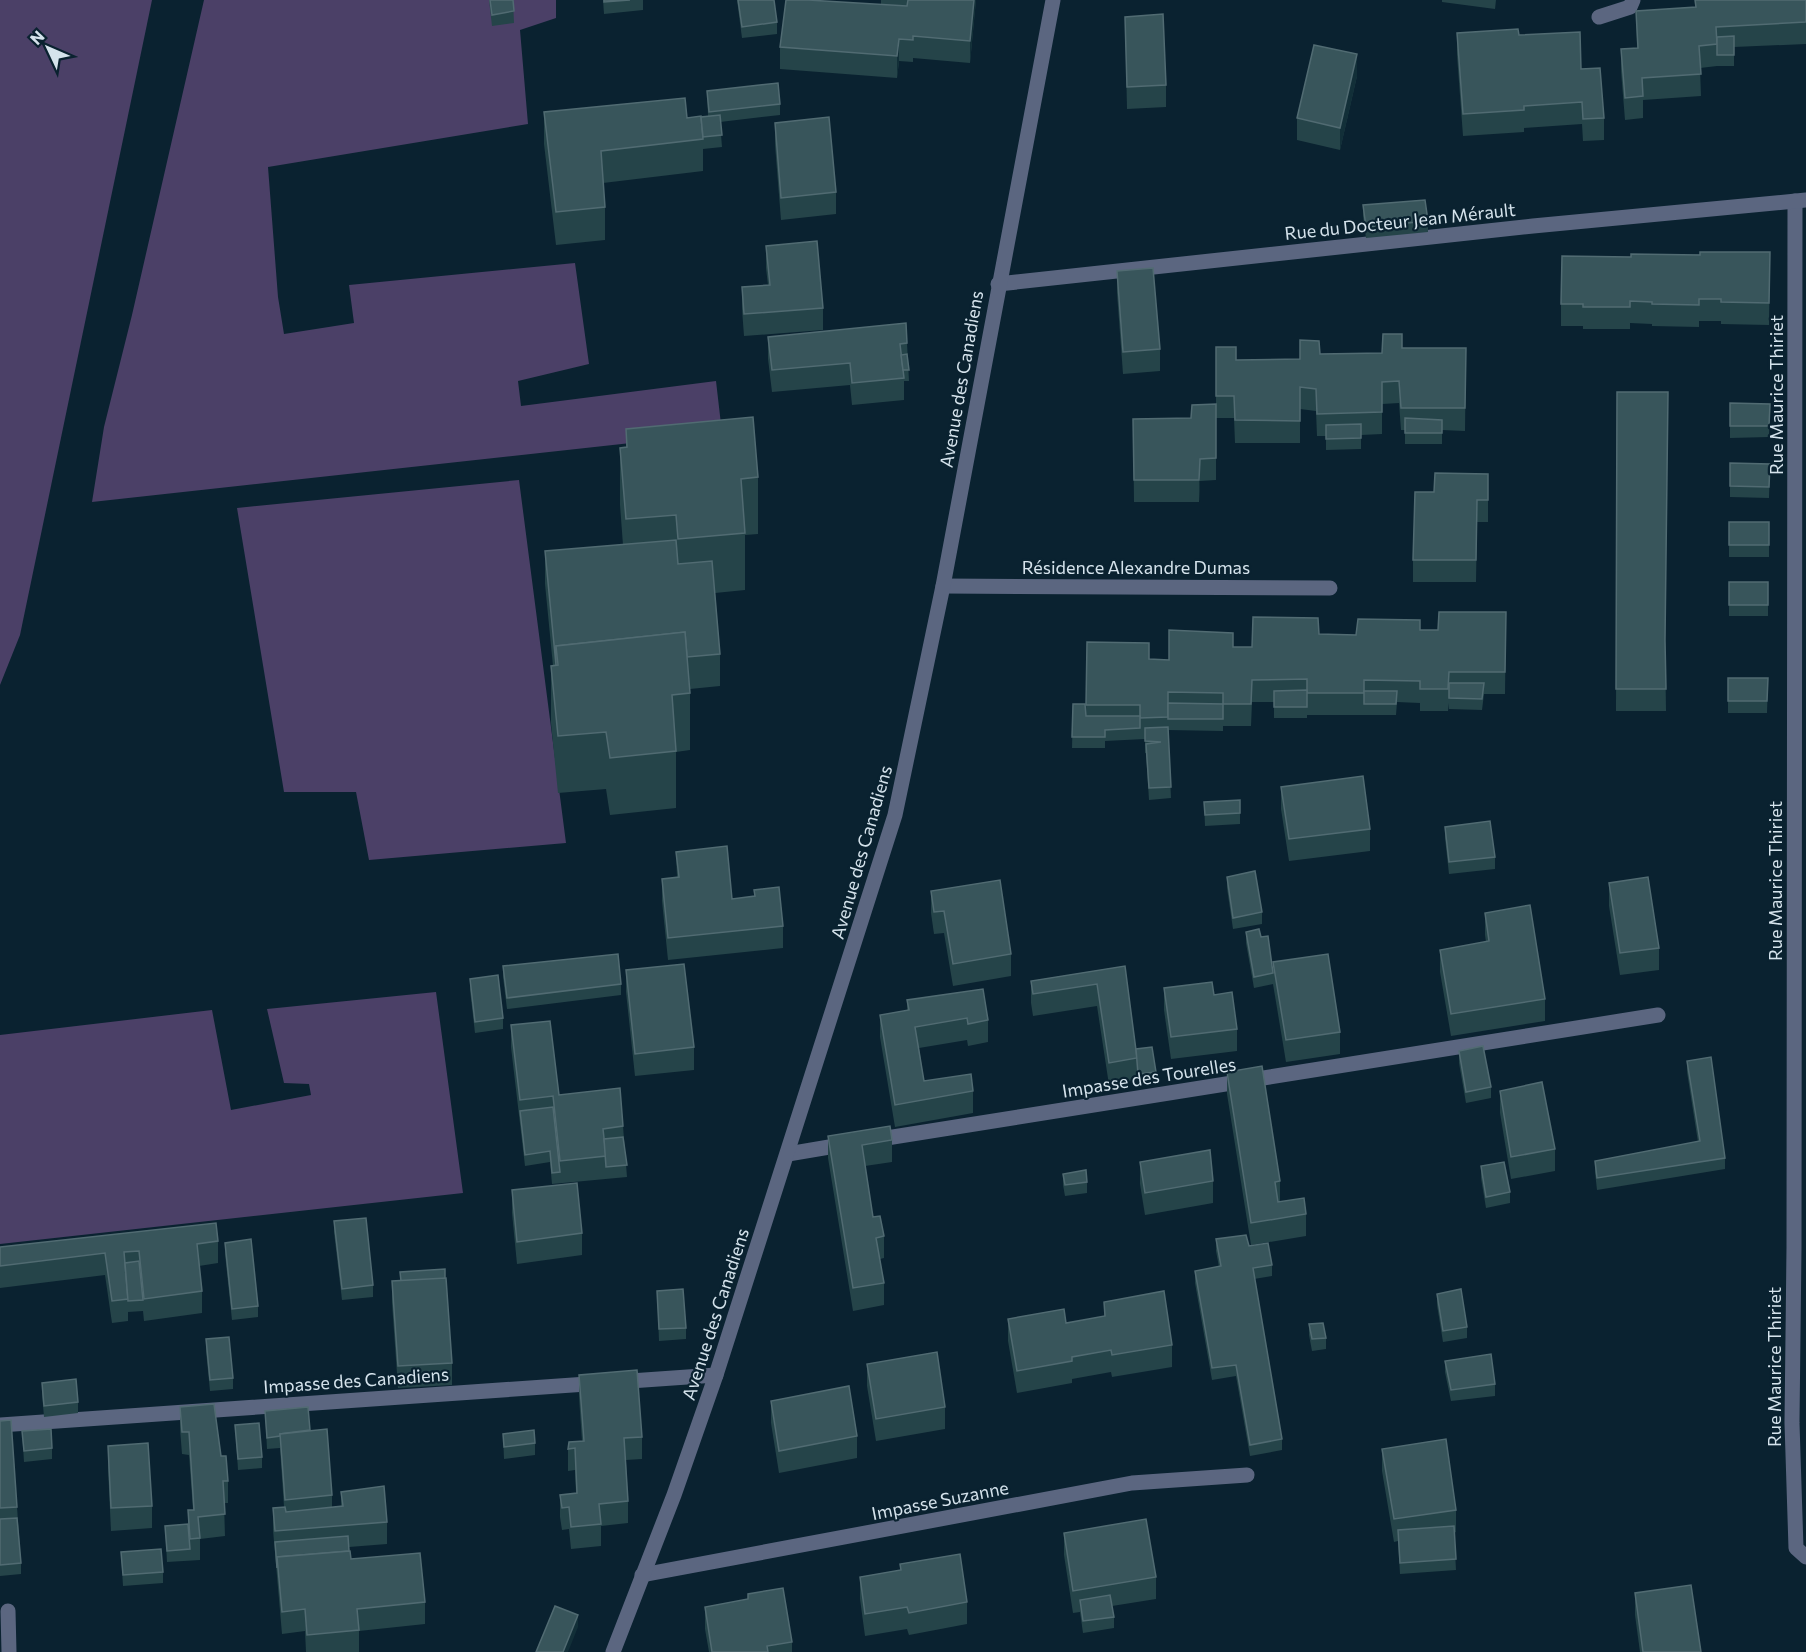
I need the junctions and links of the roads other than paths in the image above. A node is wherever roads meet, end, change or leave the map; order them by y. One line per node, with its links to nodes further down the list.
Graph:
1 (1053, 0): 5 (street, Avenue des Canadiens)
2 (1633, 0): 3 (street)
3 (1599, 17)
4 (1801, 200): 5 (street, Rue du Docteur Jean Mérault); 13 (street, Rue Maurice Thiriet)
5 (998, 284): 6 (street, Avenue des Canadiens)
6 (943, 586): 7 (street, Résidence Alexandre Dumas); 9 (street, Avenue des Canadiens)
7 (1330, 588)
8 (1658, 1015): 9 (street, Impasse des Tourelles)
9 (788, 1154): 10 (street, Avenue des Canadiens)
10 (716, 1375): 11 (street, Impasse des Canadiens); 14 (street, Avenue des Canadiens)
11 (0, 1425)
12 (1247, 1475): 14 (street, Impasse Suzanne)
13 (1806, 1557)
14 (642, 1575): 17 (street, Avenue des Canadiens)
15 (8, 1611): 16 (street)
16 (9, 1652)
17 (613, 1652)

